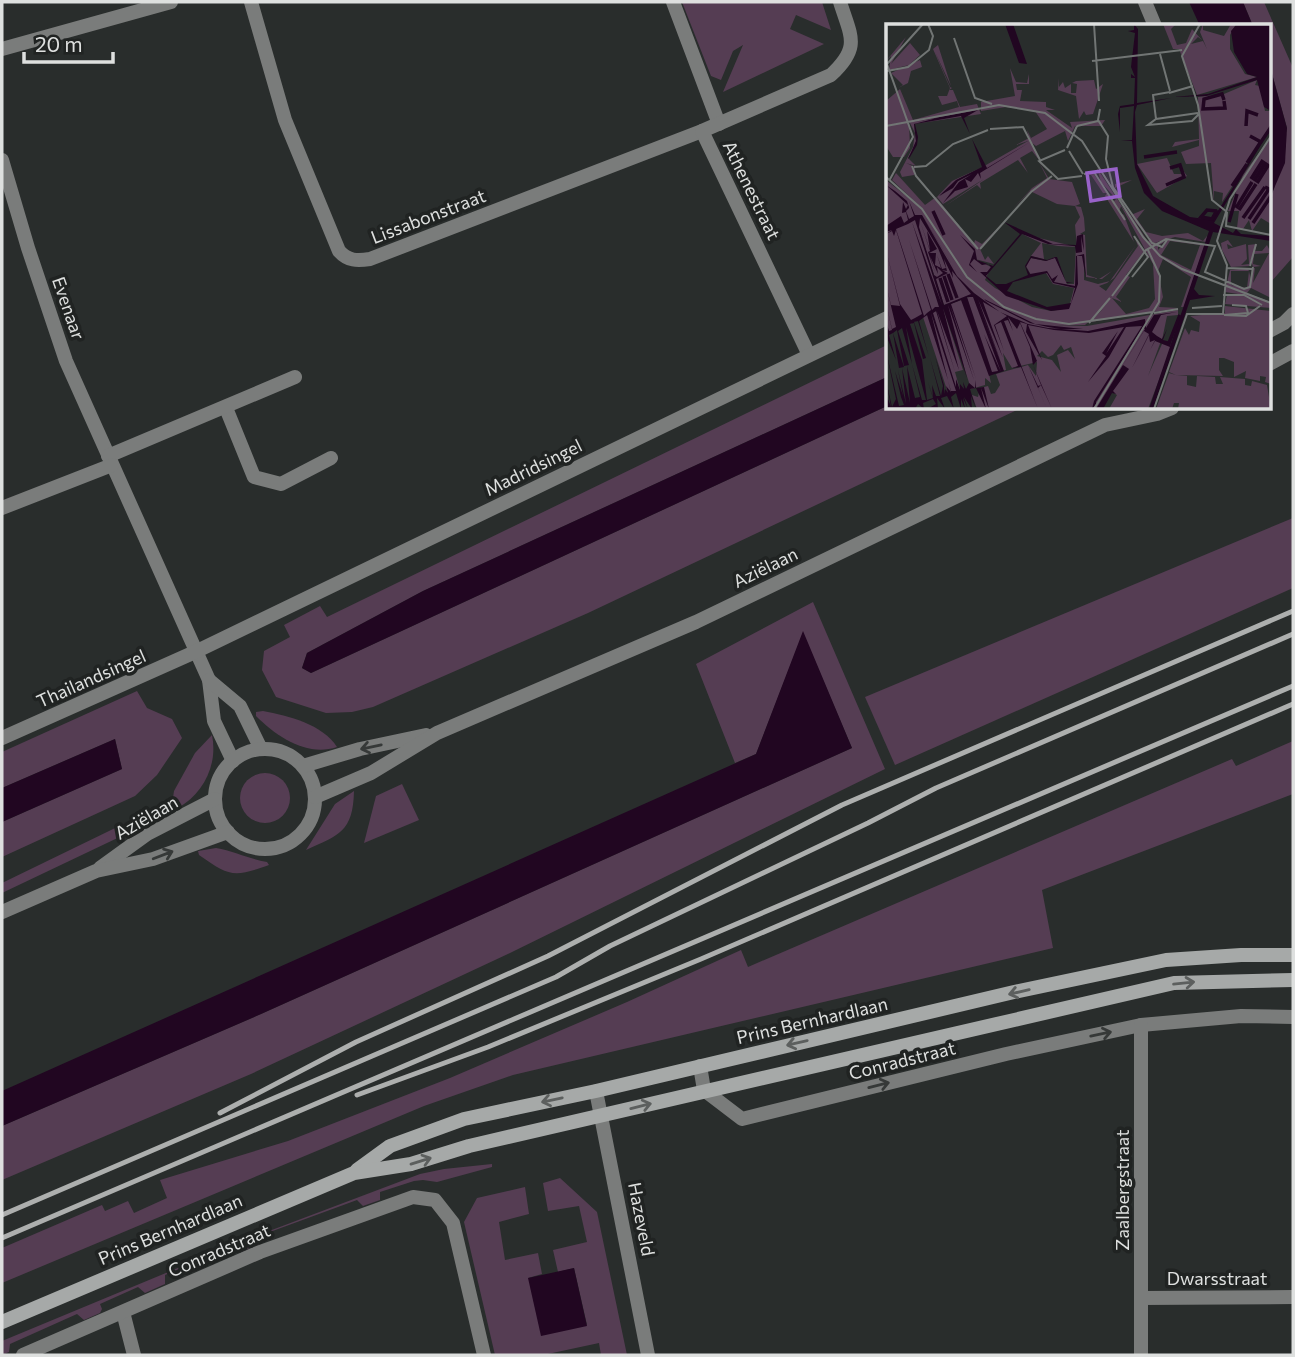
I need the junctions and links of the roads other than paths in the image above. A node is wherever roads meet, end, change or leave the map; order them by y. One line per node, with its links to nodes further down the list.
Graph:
1 (171, 2): 7 (street)
2 (251, 2): 9 (street, Lissabonstraat)
3 (673, 2): 8 (street)
4 (839, 2): 8 (street, Athenestraat)
5 (1145, 2): 6 (street)
6 (1154, 24)
7 (2, 49)
8 (719, 124): 9 (street, Athenestraat)
9 (702, 131): 15 (street, Athenestraat)
10 (2, 160): 23 (street, Evenaar)
11 (1293, 314): 13 (street)
12 (886, 318): 15 (street, Madridsingel)
13 (1270, 330)
14 (1293, 351): 16 (street)
15 (809, 355): 25 (street, Madridsingel)
16 (1270, 364)
17 (295, 377): 18 (street)
18 (226, 408): 22 (street); 23 (street)
19 (1124, 410): 21 (street, Aziëlaan)
20 (1167, 410): 21 (street, Aziëlaan)
21 (1105, 425): 27 (street, Aziëlaan)
22 (331, 458)
23 (110, 460): 24 (street); 25 (street, Evenaar)
24 (2, 508)
25 (195, 652): 26 (street, Evenaar); 28 (street, Thailandsingel)
26 (209, 680): 29 (street, Evenaar); 30 (street, Evenaar)
27 (437, 733): 31 (street, Aziëlaan, one-way to 31); 32 (street, Aziëlaan)
28 (2, 738)
29 (261, 750): 30 (street); 31 (street)
30 (233, 761): 33 (street)
31 (303, 766): 32 (street)
32 (315, 797): 34 (street)
33 (215, 799): 34 (street); 35 (street, Aziëlaan)
34 (228, 832): 35 (street, Aziëlaan, one-way to 34)
35 (96, 871): 36 (street, Aziëlaan)
36 (2, 912)
37 (1293, 956): 41 (main road, Prins Bernhardlaan, one-way to 41)
38 (1293, 980): 42 (main road, Prins Bernhardlaan, one-way to 38)
39 (1293, 1017): 40 (street)
40 (1141, 1025): 42 (street, Conradstraat, one-way to 40); 47 (street, Zaalbergstraat)
41 (699, 1066): 42 (street); 43 (main road, Prins Bernhardlaan)
42 (704, 1090): 44 (main road, Prins Bernhardlaan, one-way to 42)
43 (596, 1091): 44 (street, Hazeveld); 45 (main road, Prins Bernhardlaan, one-way to 45)
44 (601, 1116): 45 (main road, Prins Bernhardlaan, one-way to 44); 53 (street, Hazeveld)
45 (354, 1173): 49 (main road, Prins Bernhardlaan)
46 (1293, 1297): 47 (street, Dwarsstraat)
47 (1141, 1298): 54 (street, Zaalbergstraat)
48 (123, 1312): 50 (street, Conradstraat); 51 (street); 52 (street, Conradstraat)
49 (2, 1322)
50 (23, 1355)
51 (134, 1355)
52 (484, 1355)
53 (648, 1355)
54 (1141, 1355)

